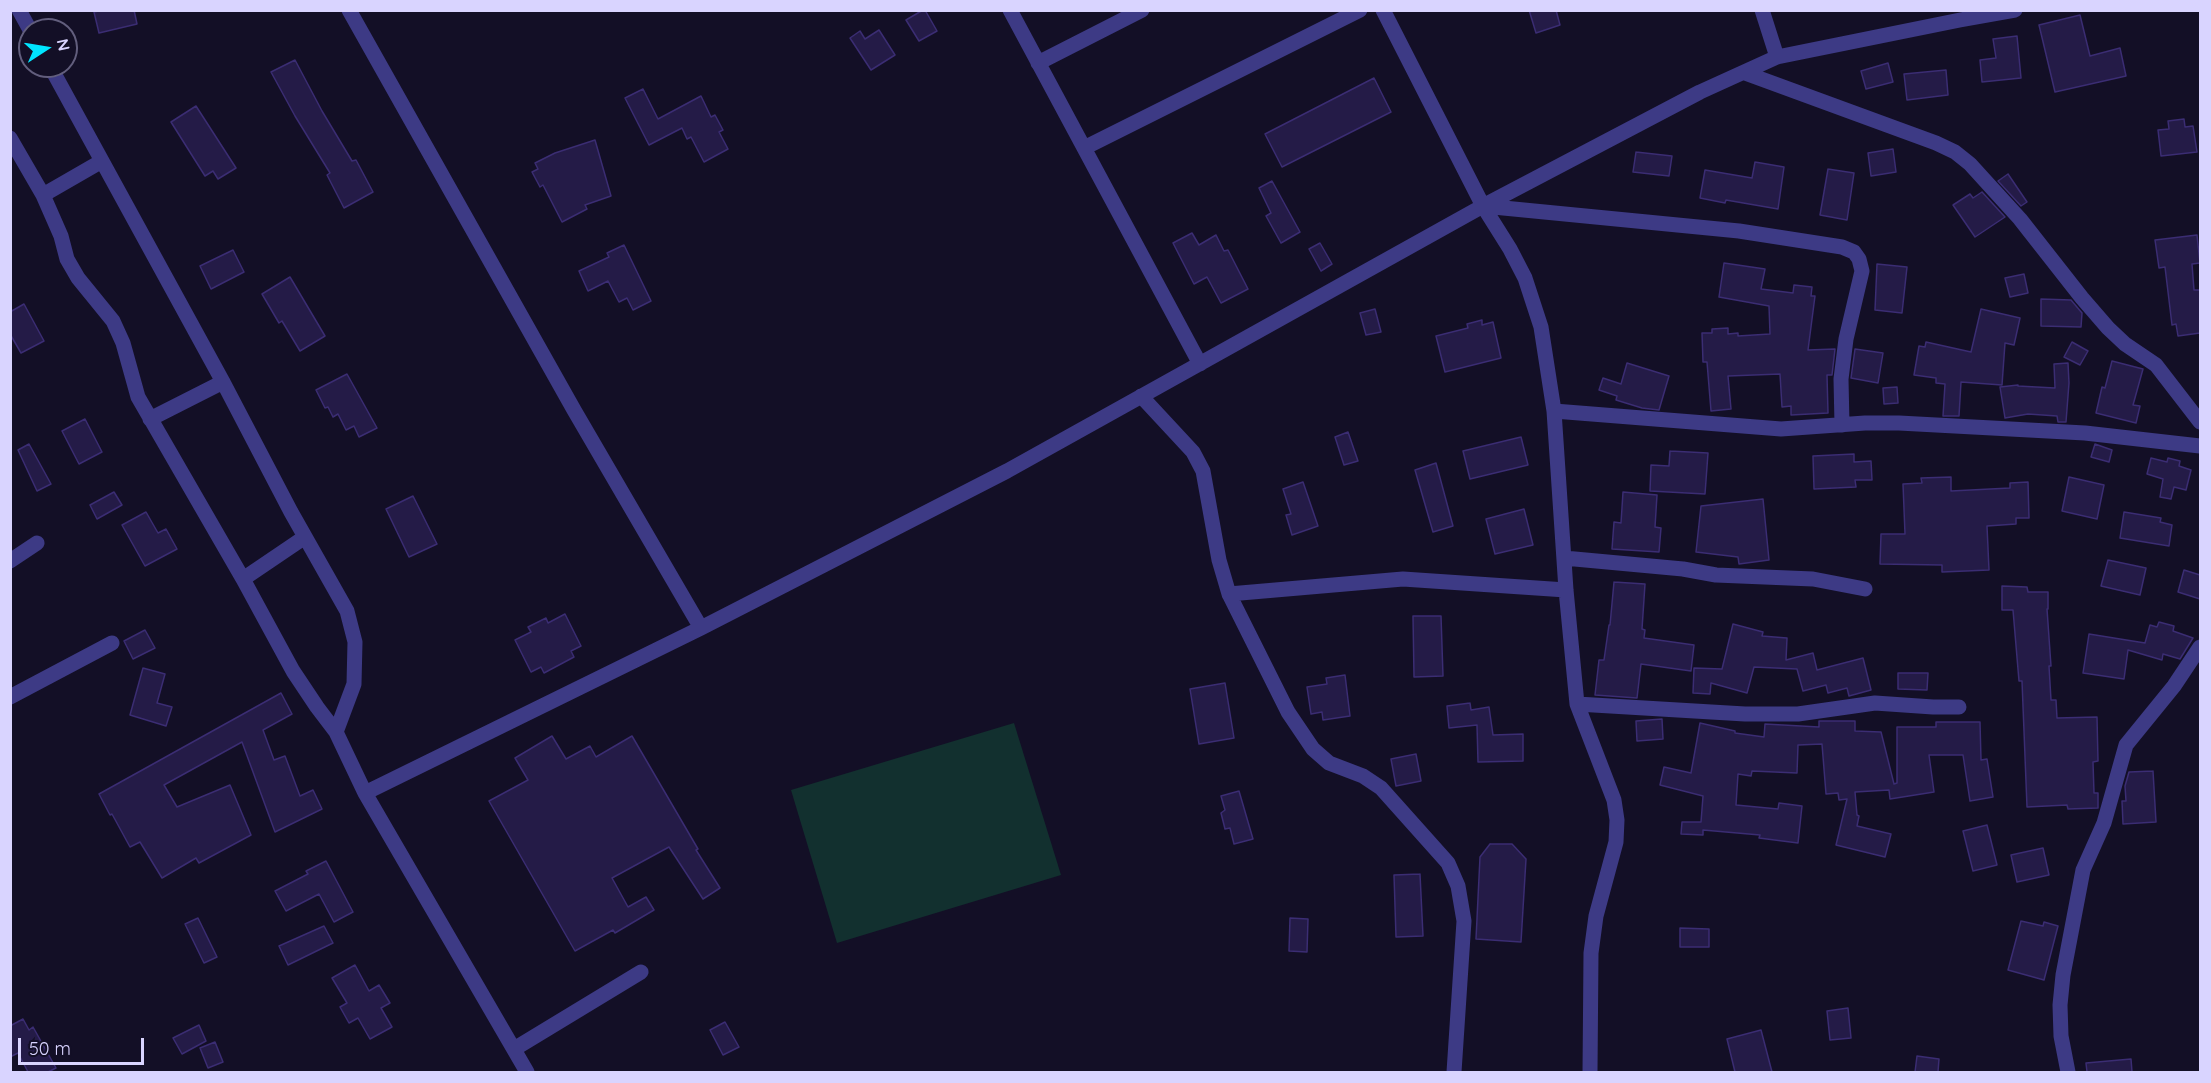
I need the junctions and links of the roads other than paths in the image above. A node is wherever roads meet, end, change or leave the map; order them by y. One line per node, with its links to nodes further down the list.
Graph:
1 (349, 10): 33 (street)
2 (1010, 10): 9 (street)
3 (1142, 10): 9 (street)
4 (1360, 10): 13 (street)
5 (1383, 10): 16 (street)
6 (1762, 10): 8 (street)
7 (2015, 10): 8 (street)
8 (1777, 57): 10 (street)
9 (1038, 63): 13 (street)
10 (1745, 73): 16 (street); 22 (street)
11 (57, 78): 14 (street)
12 (10, 138): 15 (street)
13 (1084, 148): 17 (street)
14 (102, 161): 15 (street); 18 (street)
15 (43, 195): 21 (street)
16 (1483, 206): 17 (street); 20 (street); 23 (street)
17 (1200, 364): 19 (street)
18 (223, 382): 21 (street); 25 (street)
19 (1141, 396): 32 (street); 33 (street)
20 (1554, 411): 23 (street); 27 (street)
21 (150, 419): 29 (street)
22 (2200, 422)
23 (1842, 425): 24 (street)
24 (2200, 446)
25 (305, 537): 29 (street); 39 (street)
26 (38, 543): 28 (street)
27 (1564, 558): 30 (street); 31 (street)
28 (10, 561)
29 (243, 579): 39 (street)
30 (1864, 589)
31 (1566, 590): 32 (street); 37 (street)
32 (1229, 594): 44 (street)
33 (701, 628): 40 (street)
34 (112, 643): 36 (street)
35 (2200, 647): 46 (street)
36 (10, 697)
37 (1577, 704): 38 (street); 45 (street)
38 (1959, 707)
39 (336, 732): 40 (street)
40 (365, 793): 42 (street)
41 (641, 972): 42 (street)
42 (514, 1049): 43 (street)
43 (527, 1072)
44 (1454, 1072)
45 (1590, 1072)
46 (2067, 1072)

